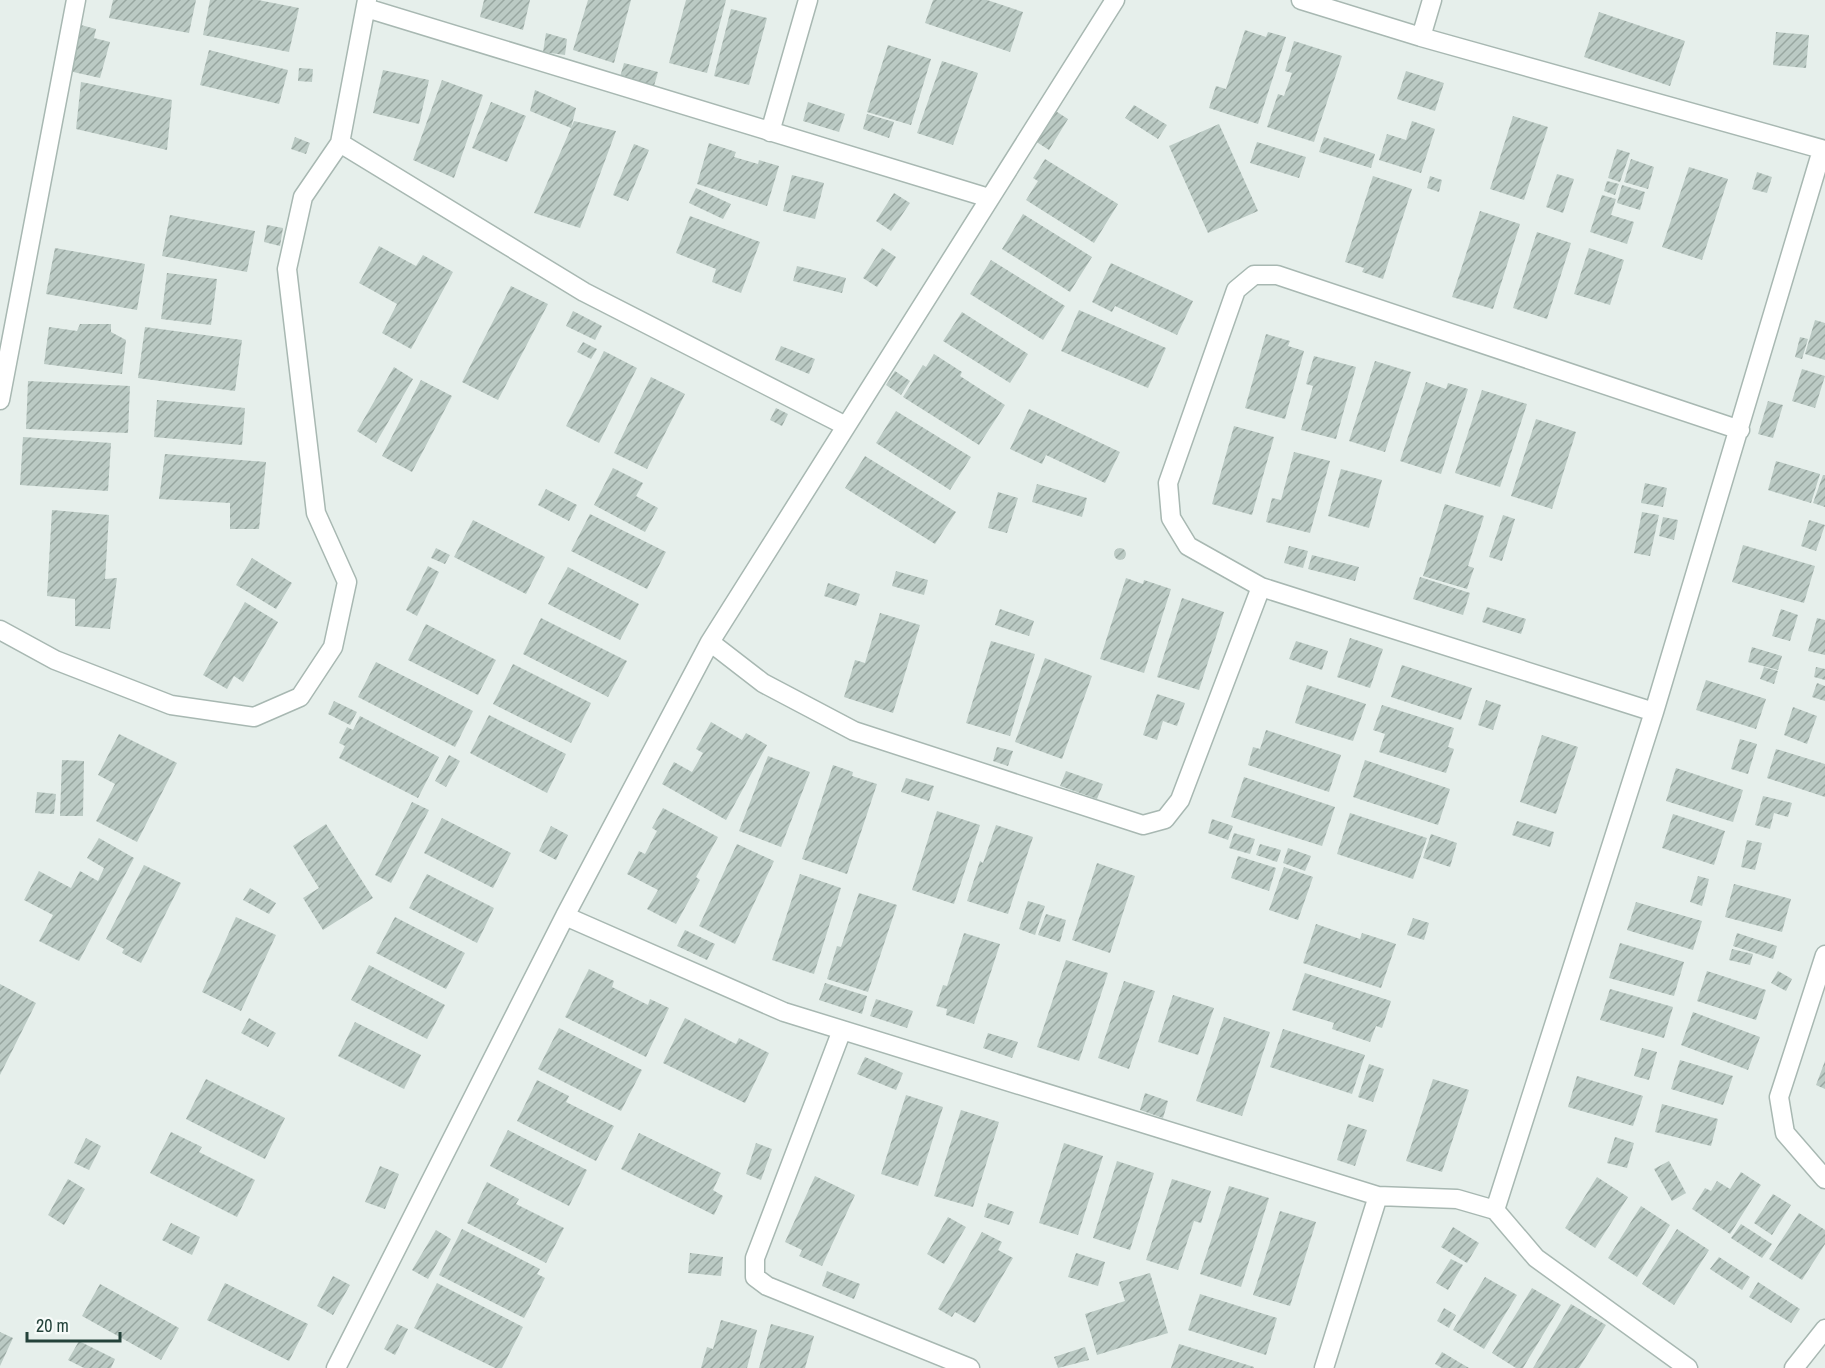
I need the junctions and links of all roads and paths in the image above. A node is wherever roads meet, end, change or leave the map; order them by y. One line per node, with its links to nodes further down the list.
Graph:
1 (76, 0): 12 (street)
2 (808, 0): 8 (street)
3 (1115, 0): 11 (street)
4 (1301, 0): 7 (street)
5 (1432, 0): 7 (street)
6 (366, 4): 8 (street); 9 (street)
7 (1420, 37): 10 (street)
8 (770, 132): 11 (street)
9 (340, 142): 13 (street); 16 (street)
10 (1823, 150): 14 (street)
11 (989, 198): 13 (street)
12 (0, 400)
13 (846, 426): 17 (street)
14 (1740, 430): 15 (street); 18 (street)
15 (1261, 587): 17 (street); 18 (street)
16 (0, 630)
17 (710, 642): 19 (street)
18 (1654, 712): 24 (street)
19 (566, 916): 21 (street); 26 (street)
20 (1825, 955): 22 (street)
21 (842, 1030): 23 (street); 27 (street)
22 (1825, 1179)
23 (1378, 1196): 24 (street); 28 (street)
24 (1495, 1210): 29 (street)
25 (1825, 1329): 30 (street)
26 (336, 1368)
27 (970, 1368)
28 (1324, 1368)
29 (1688, 1368)
30 (1794, 1368)

